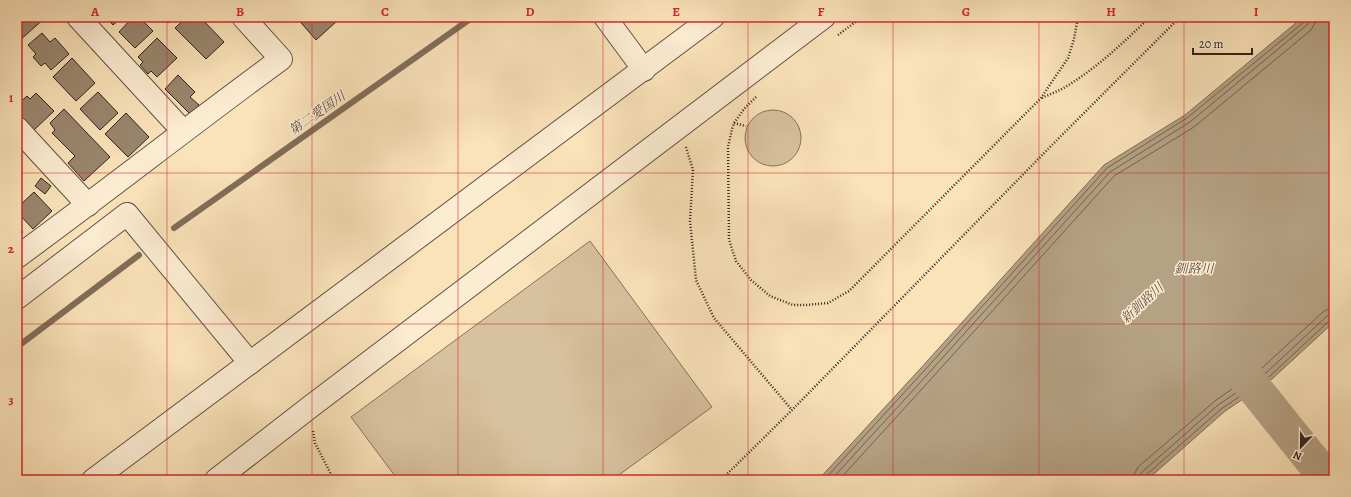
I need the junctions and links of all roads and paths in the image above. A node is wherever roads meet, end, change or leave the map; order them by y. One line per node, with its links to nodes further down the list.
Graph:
1 (78, 17): 18 (street)
2 (243, 17): 18 (street)
3 (605, 17): 11 (street)
4 (713, 17): 11 (street)
5 (824, 17): 15 (street)
6 (862, 17): 10 (path)
7 (1078, 17): 13 (path)
8 (1150, 17): 13 (path)
9 (1180, 17): 24 (path)
10 (836, 36)
11 (644, 70): 22 (street)
12 (760, 93): 14 (path)
13 (1041, 98): 14 (path)
14 (734, 123): 16 (path)
15 (680, 125): 23 (street); 24 (path)
16 (746, 126)
17 (17, 128): 19 (street)
18 (183, 131): 19 (street)
19 (88, 205): 20 (street)
20 (17, 257)
21 (17, 298): 22 (street)
22 (250, 362): 25 (street)
23 (310, 407): 26 (street); 27 (path)
24 (792, 410): 28 (path)
25 (93, 480)
26 (216, 480)
27 (334, 480)
28 (721, 480)

